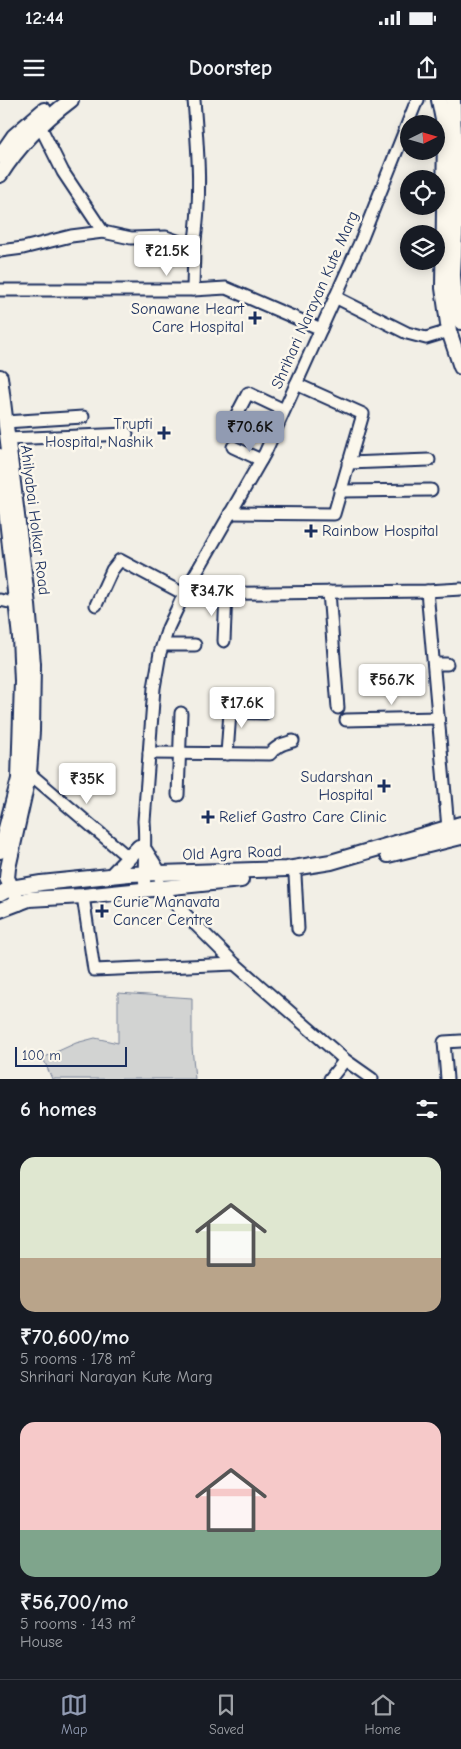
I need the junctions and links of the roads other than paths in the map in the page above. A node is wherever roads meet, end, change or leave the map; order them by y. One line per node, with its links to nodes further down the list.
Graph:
1 (57, 100): 8 (main road)
2 (71, 100): 7 (main road)
3 (194, 100): 11 (street)
4 (418, 100): 16 (street, Shrihari Narayan Kute Marg)
5 (439, 100): 13 (main road)
6 (454, 100): 13 (main road)
7 (40, 126): 9 (main road); 10 (street)
8 (0, 156)
9 (0, 175)
10 (103, 232): 11 (street); 12 (street)
11 (194, 247): 15 (street)
12 (0, 251)
13 (448, 266): 17 (main road); 19 (main road)
14 (0, 290): 15 (street)
15 (193, 290): 18 (street)
16 (335, 296): 18 (street, Shrihari Narayan Kute Marg); 19 (street)
17 (461, 322)
18 (321, 329): 22 (street, Shrihari Narayan Kute Marg)
19 (449, 330): 20 (main road)
20 (461, 367)
21 (0, 377): 26 (main road, Ahilyabai Holkar Road)
22 (296, 384): 23 (street, Shrihari Narayan Kute Marg); 33 (street)
23 (284, 410): 24 (street); 31 (street, Shrihari Narayan Kute Marg)
24 (237, 414)
25 (83, 417): 26 (street)
26 (5, 422): 28 (main road, Ahilyabai Holkar Road)
27 (127, 434): 28 (street)
28 (7, 439): 43 (main road, Ahilyabai Holkar Road)
29 (233, 446): 31 (street)
30 (0, 456): 43 (main road, Ahilyabai Holkar Road)
31 (260, 460): 36 (street, Shrihari Narayan Kute Marg)
32 (429, 460): 33 (street)
33 (348, 463): 35 (street)
34 (431, 490): 35 (street)
35 (340, 491): 36 (street)
36 (230, 513): 41 (street, Shrihari Narayan Kute Marg)
37 (461, 589): 38 (street)
38 (428, 591): 39 (street); 48 (street)
39 (329, 592): 40 (street); 50 (street)
40 (226, 593): 41 (street); 45 (street)
41 (184, 594): 44 (street); 46 (street, Shrihari Narayan Kute Marg)
42 (0, 600): 43 (street)
43 (22, 605): 59 (main road, Ahilyabai Holkar Road); 62 (main road, Ahilyabai Holkar Road)
44 (96, 605)
45 (224, 641)
46 (163, 645): 47 (street); 56 (street, Shrihari Narayan Kute Marg)
47 (196, 645)
48 (434, 664): 49 (street); 53 (street)
49 (446, 664)
50 (338, 708)
51 (181, 713): 57 (street)
52 (265, 713): 58 (street)
53 (438, 718): 54 (street); 61 (street)
54 (346, 720)
55 (293, 741): 58 (street)
56 (149, 754): 57 (street); 64 (street, Shrihari Narayan Kute Marg)
57 (179, 754): 58 (street); 60 (street)
58 (227, 754)
59 (29, 772): 62 (main road, Ahilyabai Holkar Road); 66 (street)
60 (178, 795)
61 (455, 826): 68 (main road, Old Agra Road)
62 (6, 836): 65 (main road, Ahilyabai Holkar Road); 73 (main road, Ahilyabai Holkar Road)
63 (461, 836): 69 (main road, Old Agra Road)
64 (142, 849): 66 (main road); 67 (street, Shrihari Narayan Kute Marg); 68 (main road)
65 (0, 851)
66 (129, 858): 70 (main road)
67 (140, 873): 68 (main road, Old Agra Road); 70 (main road, Old Agra Road); 72 (street, Shrihari Narayan Kute Marg)
68 (159, 873): 71 (street)
69 (295, 875): 71 (main road, Old Agra Road); 77 (street)
70 (111, 876): 73 (main road, Old Agra Road)
71 (160, 888): 72 (main road, Old Agra Road); 78 (street)
72 (141, 890): 74 (main road, Old Agra Road)
73 (6, 891): 75 (main road, Ahilyabai Holkar Road)
74 (83, 896): 75 (main road, Old Agra Road); 78 (street)
75 (24, 901): 76 (main road, Old Agra Road)
76 (0, 910)
77 (298, 929)
78 (235, 964): 80 (street)
79 (461, 1041): 83 (street)
80 (345, 1060): 81 (street); 82 (street)
81 (330, 1079)
82 (372, 1079)
83 (447, 1079)

